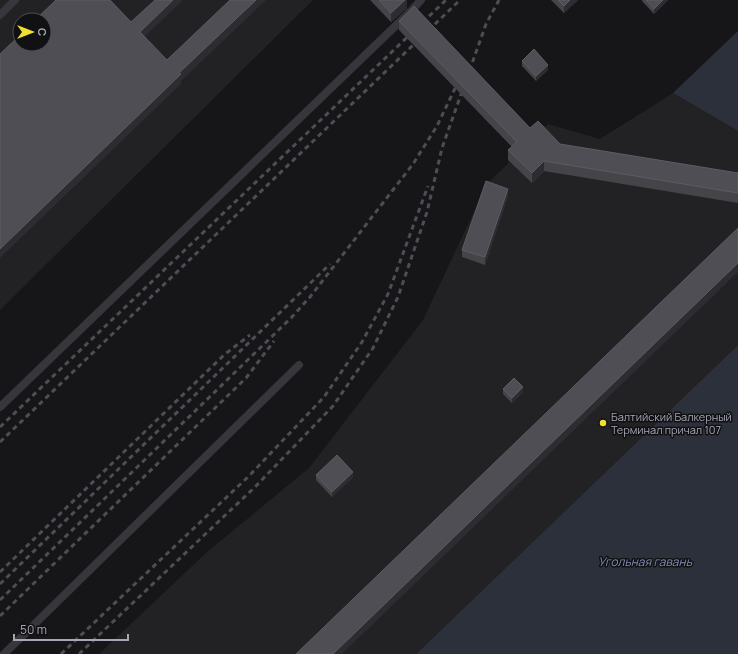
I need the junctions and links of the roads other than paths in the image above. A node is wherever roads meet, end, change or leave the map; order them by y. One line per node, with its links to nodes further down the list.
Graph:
1 (15, 0): 3 (lane)
2 (420, 0): 5 (lane)
3 (0, 15)
4 (299, 365): 6 (lane)
5 (0, 406)
6 (4, 654)

